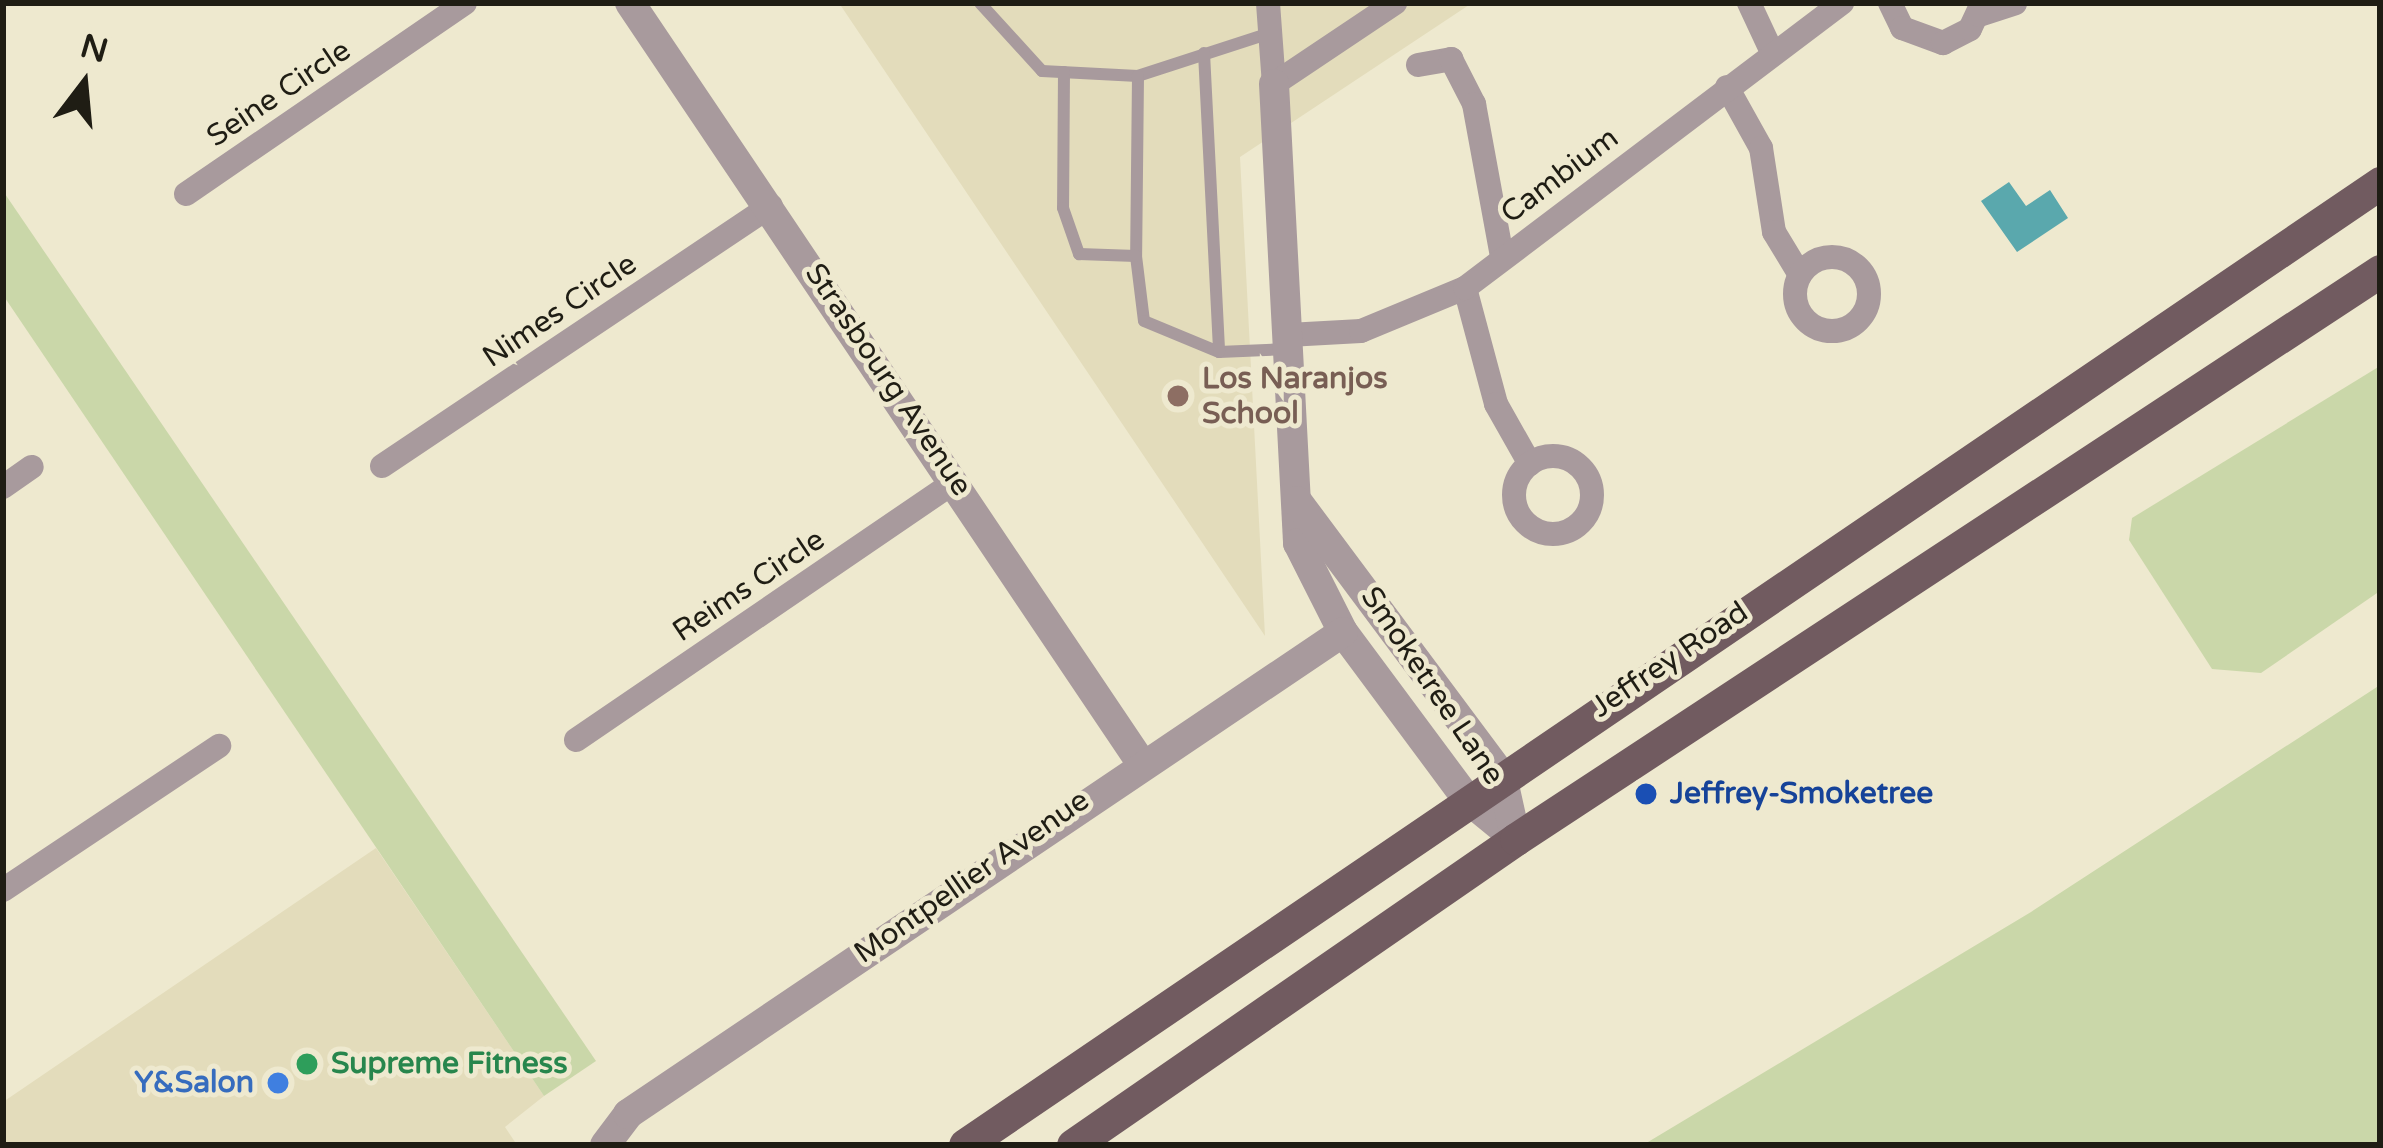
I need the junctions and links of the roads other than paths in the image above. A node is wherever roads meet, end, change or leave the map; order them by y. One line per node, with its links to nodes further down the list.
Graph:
1 (465, 3): 20 (street, Seine Circle)
2 (630, 3): 21 (street, Strasbourg Avenue)
3 (980, 3): 15 (lane)
4 (1268, 3): 11 (street, Smoketree Lane)
5 (1395, 3): 17 (street)
6 (1749, 3): 12 (street)
7 (1842, 3): 12 (street, Cambium)
8 (1890, 3): 10 (street)
9 (2015, 3): 10 (street)
10 (1980, 9)
11 (1268, 34): 13 (lane); 17 (street, Smoketree Lane)
12 (1771, 50): 18 (street, Cambium)
13 (1204, 53): 16 (lane); 28 (lane)
14 (1418, 65): 23 (street)
15 (1064, 72): 16 (lane); 22 (lane)
16 (1138, 76): 22 (lane)
17 (1274, 84): 27 (street, Smoketree Lane)
18 (1727, 87): 23 (street, Cambium); 25 (street)
19 (2380, 183): 39 (main road, Jeffrey Road)
20 (186, 194)
21 (771, 206): 30 (street, Nimes Circle); 32 (street, Strasbourg Avenue)
22 (1136, 256): 28 (lane)
23 (1502, 257): 26 (street, Cambium)
24 (2380, 272): 41 (main road)
25 (1800, 275)
26 (1465, 288): 27 (street, Cambium); 29 (street)
27 (1288, 342): 28 (lane); 34 (street, Smoketree Lane)
28 (1220, 352)
29 (1530, 464)
30 (382, 466)
31 (32, 467): 33 (street)
32 (955, 481): 36 (street, Reims Circle); 38 (street, Strasbourg Avenue)
33 (3, 488)
34 (1297, 500): 35 (street, Smoketree Lane); 39 (street, Smoketree Lane)
35 (1343, 632): 38 (street, Montpellier Avenue); 40 (street, Smoketree Lane)
36 (576, 740)
37 (219, 746): 42 (street)
38 (1140, 761): 43 (street, Montpellier Avenue)
39 (1502, 776): 40 (main road, Jeffrey Road); 41 (street, Smoketree Lane)
40 (1467, 799): 41 (street, Smoketree Lane); 44 (main road, Jeffrey Road)
41 (1516, 838): 45 (main road)
42 (3, 890)
43 (607, 1139)
44 (965, 1145)
45 (1073, 1145)

